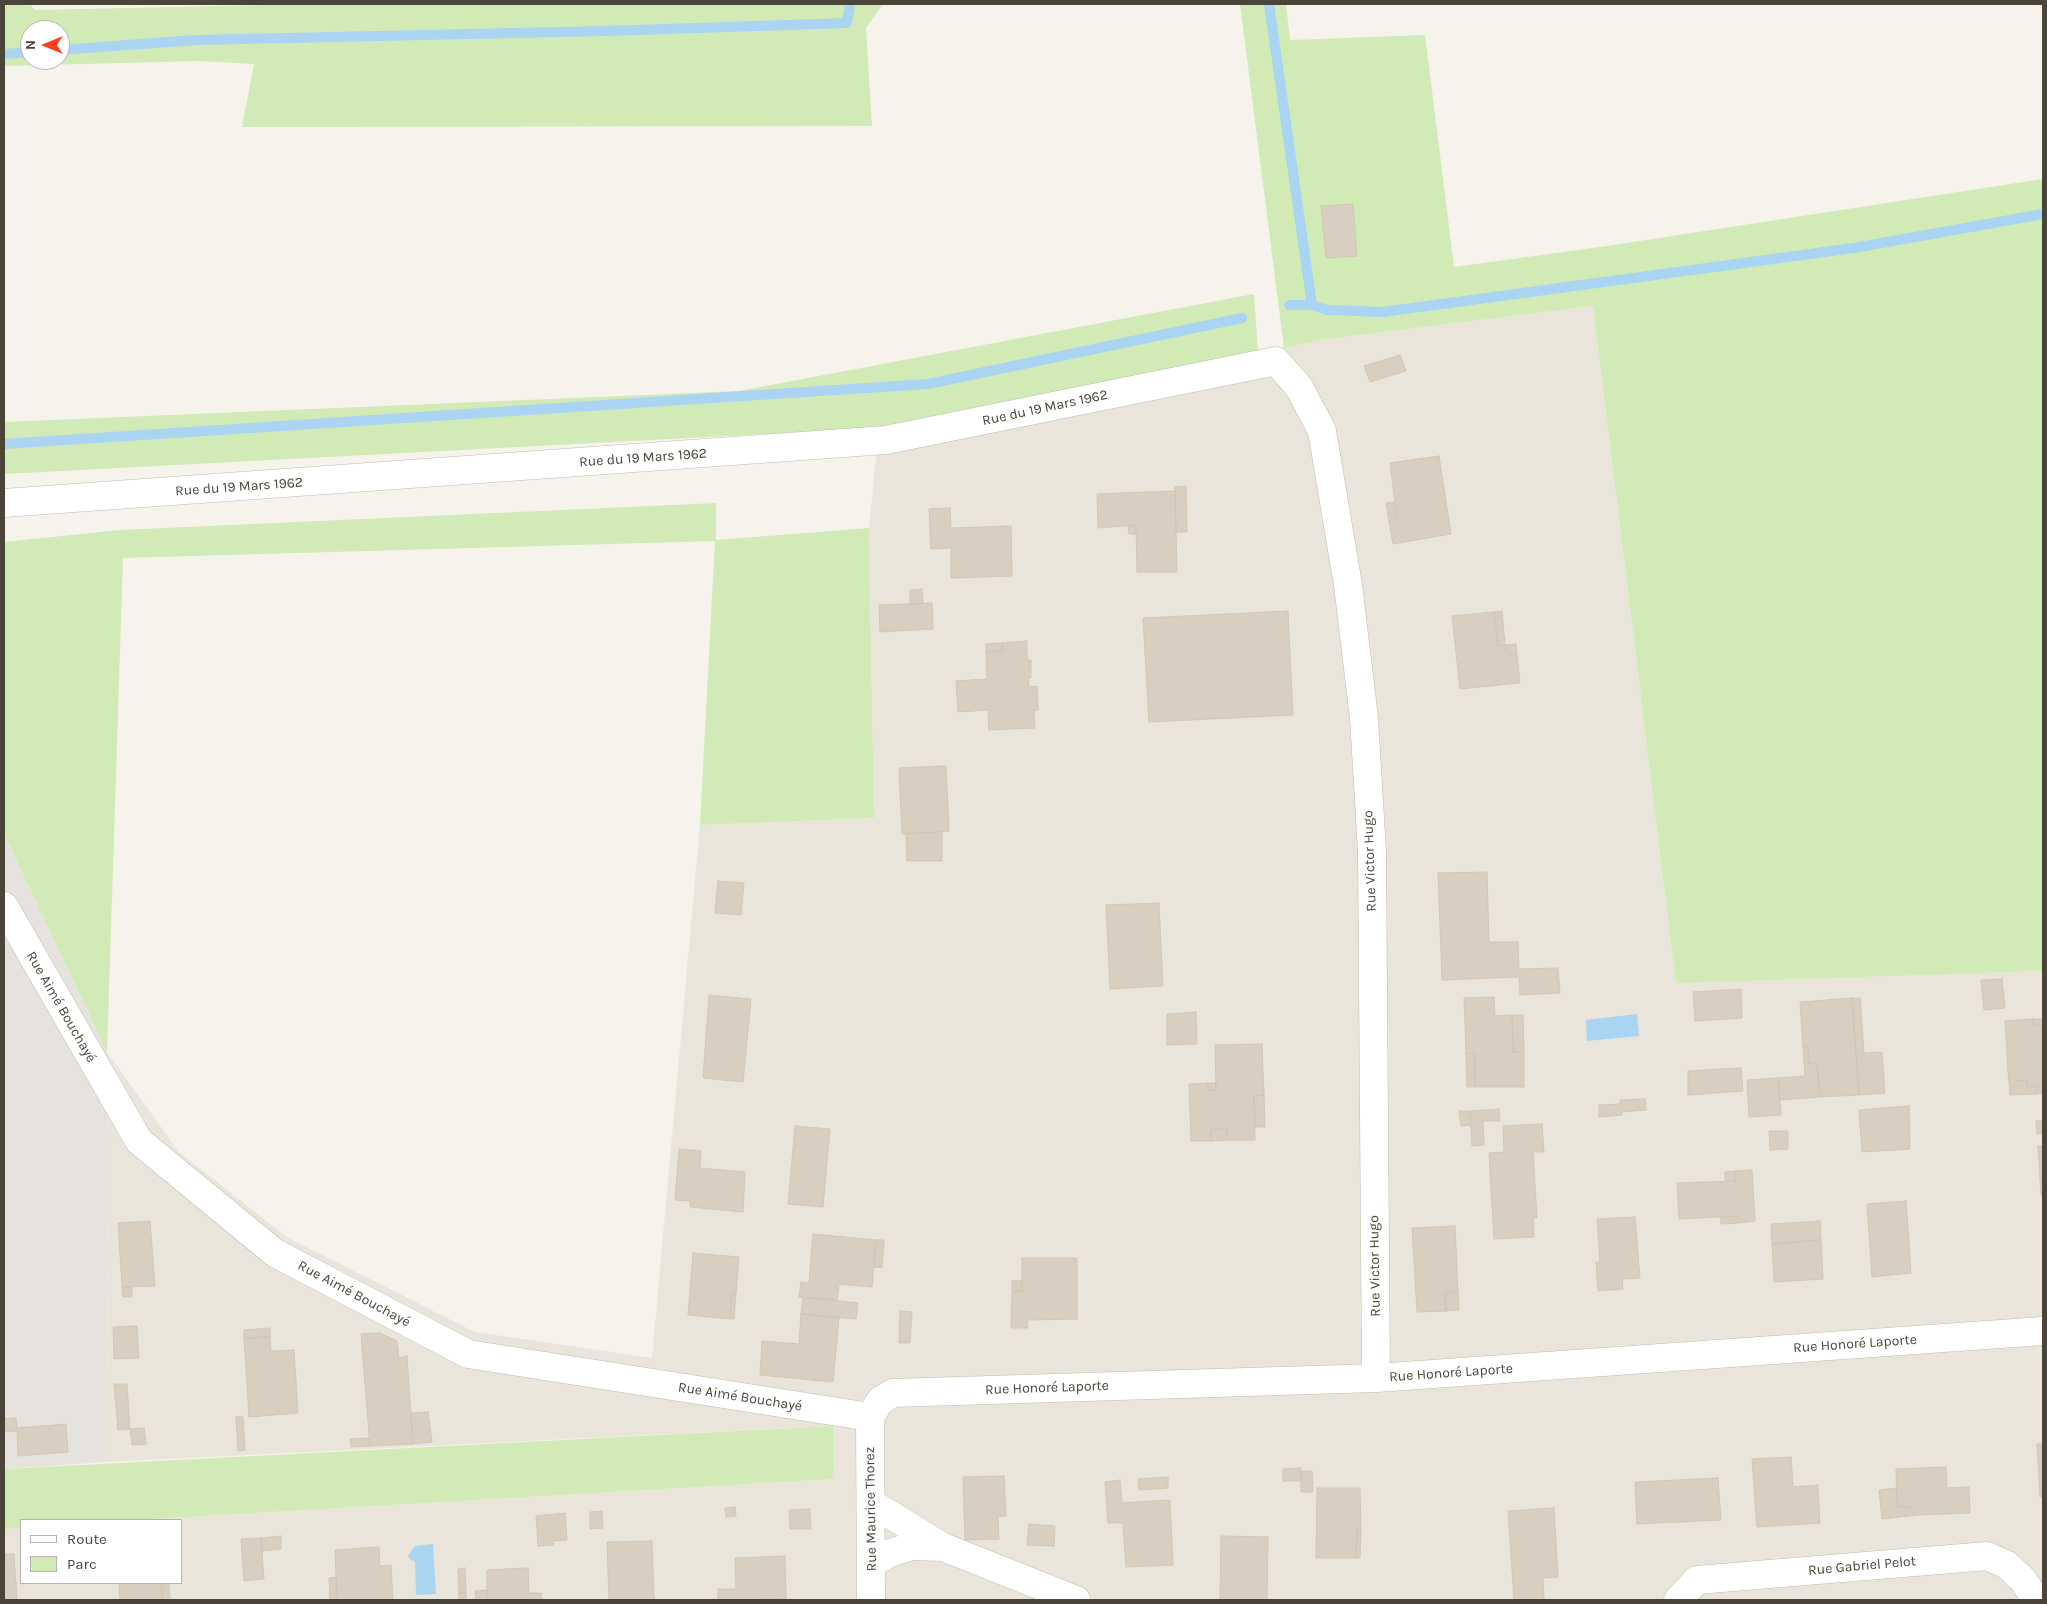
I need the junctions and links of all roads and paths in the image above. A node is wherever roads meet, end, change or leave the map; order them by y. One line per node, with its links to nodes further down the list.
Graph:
1 (1276, 361): 2 (street, Rue du 19 Mars 1962); 5 (street, Rue Victor Hugo)
2 (4, 503)
3 (4, 906): 6 (street, Rue Aimé Bouchayé)
4 (2043, 1331): 5 (street, Rue Honoré Laporte)
5 (1376, 1378): 6 (street, Rue Honoré Laporte)
6 (870, 1417): 7 (street, Rue Maurice Thorez)
7 (871, 1503): 8 (street); 9 (street, Rue Maurice Thorez)
8 (943, 1547): 9 (street); 11 (street)
9 (872, 1564): 10 (street, Rue Maurice Thorez)
10 (871, 1600)
11 (1076, 1600)
12 (1678, 1600): 13 (street, Rue Gabriel Pelot)
13 (2037, 1600)

